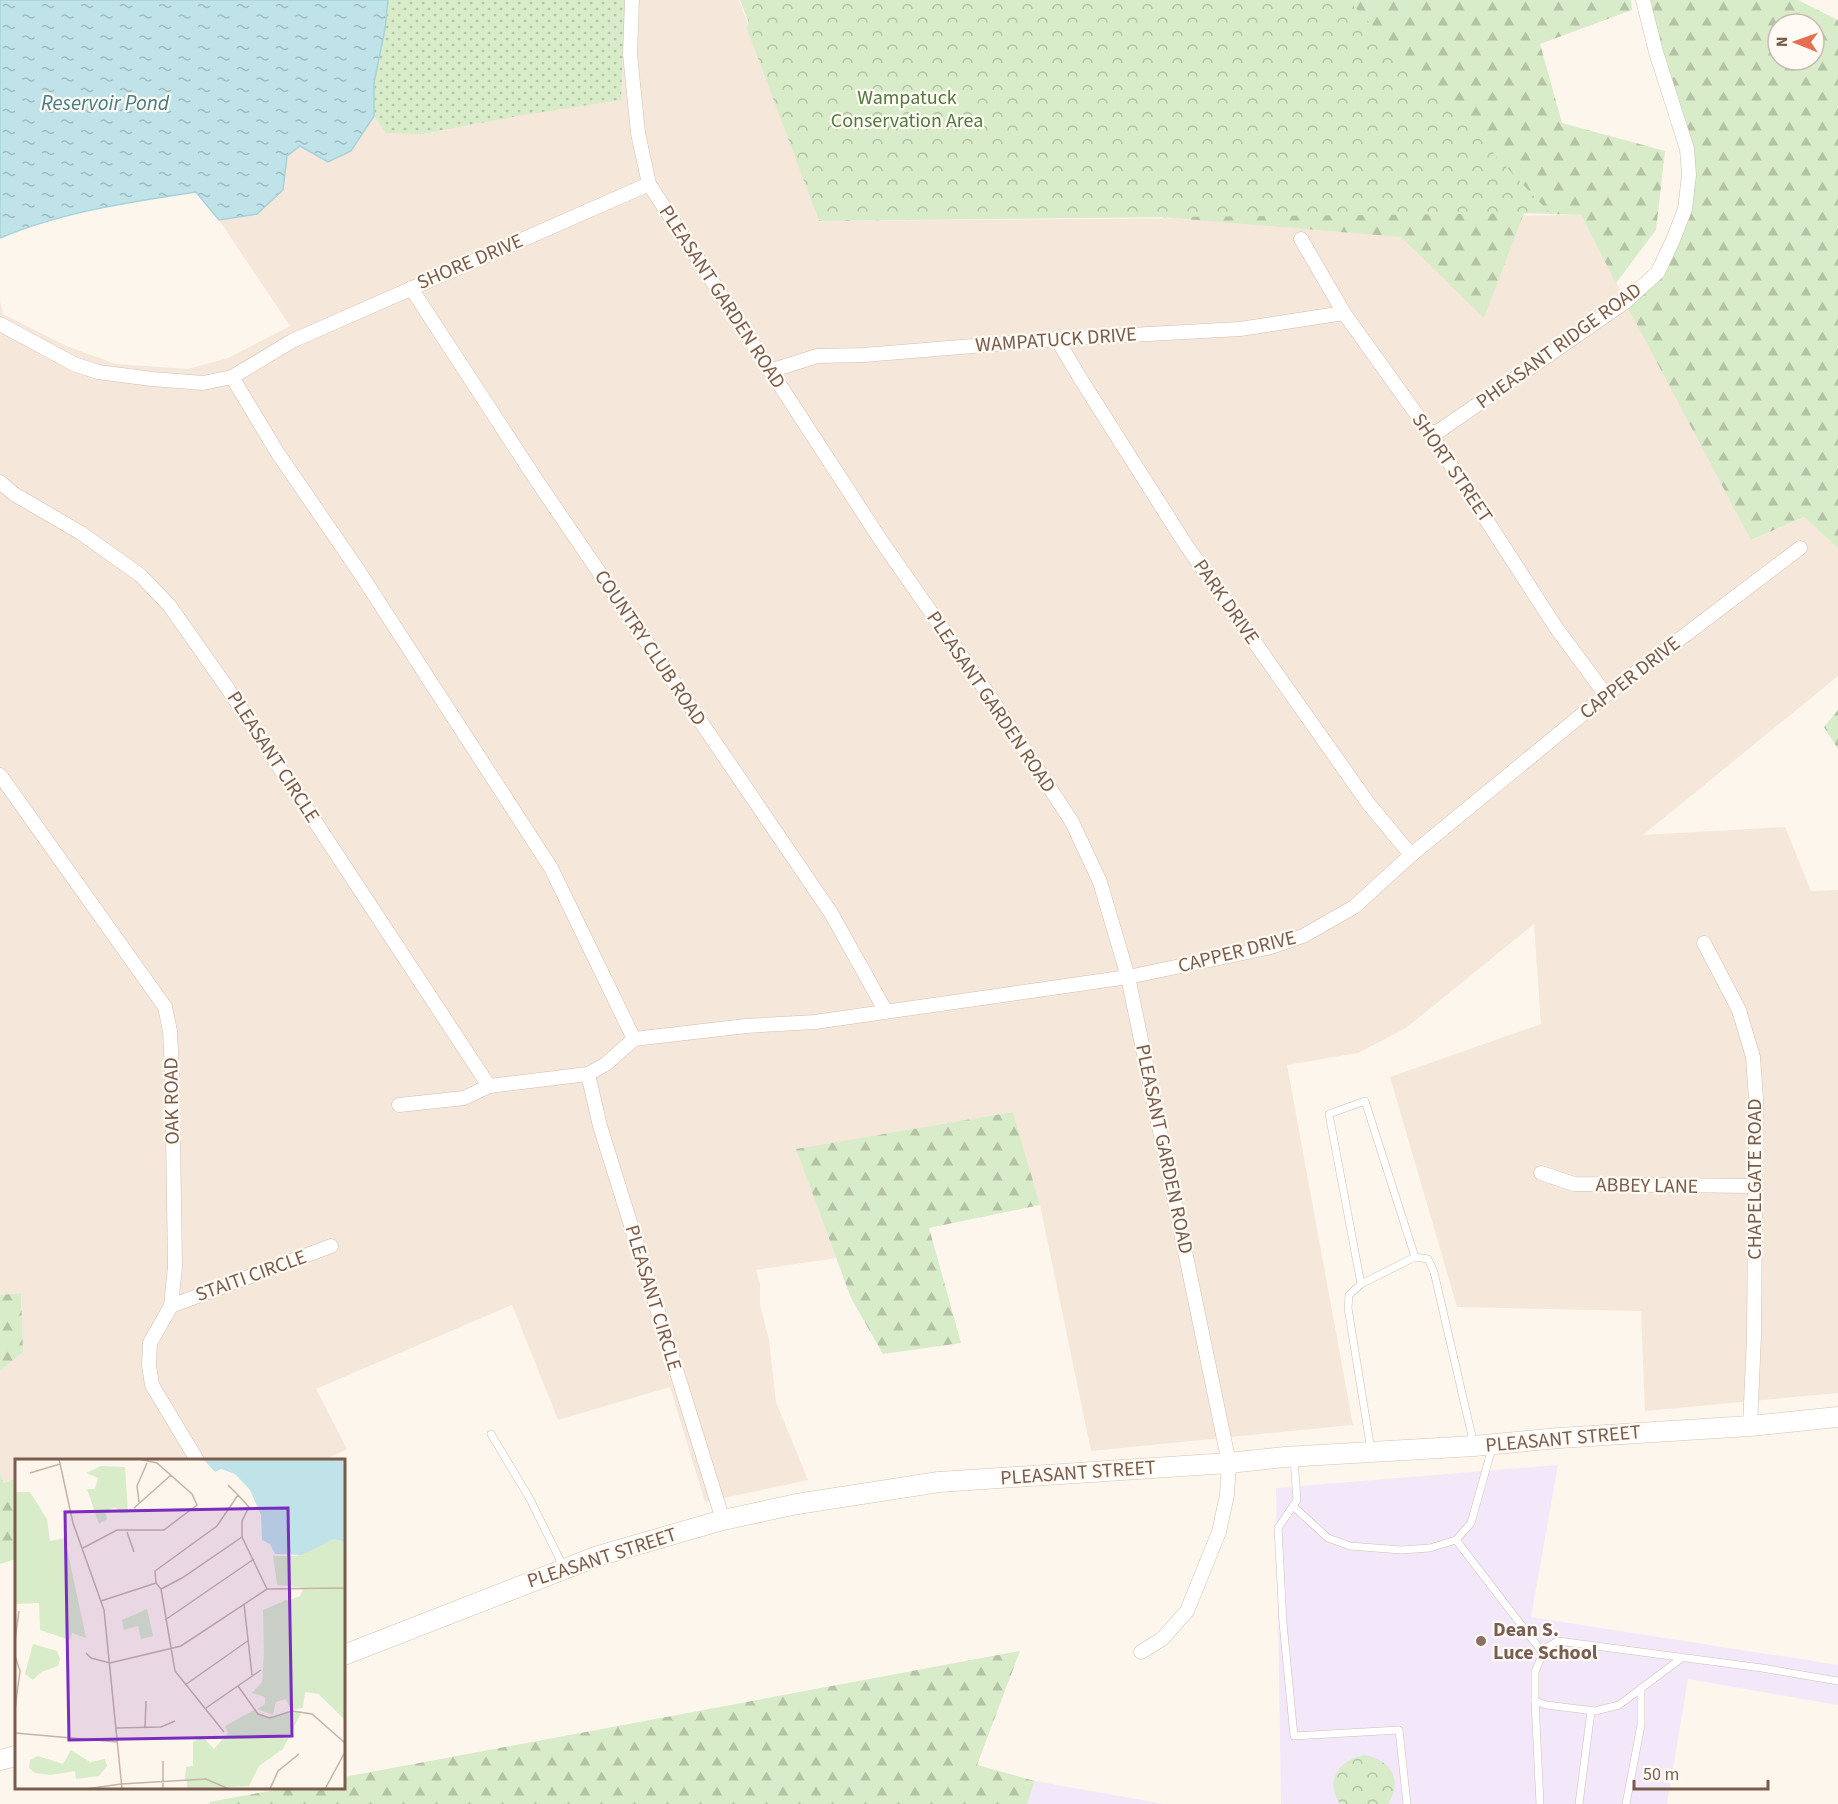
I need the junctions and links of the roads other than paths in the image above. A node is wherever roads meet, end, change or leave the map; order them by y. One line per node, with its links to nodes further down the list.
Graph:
1 (632, 0): 3 (street, PLEASANT GARDEN ROAD)
2 (1643, 0): 11 (street, PHEASANT RIDGE ROAD)
3 (649, 184): 5 (street, SHORE DRIVE); 9 (street, PLEASANT GARDEN ROAD)
4 (1301, 239): 6 (street, SHORT STREET)
5 (411, 288): 10 (street, SHORE DRIVE); 19 (street, COUNTRY CLUB ROAD)
6 (1344, 313): 8 (street, WAMPATUCK DRIVE); 11 (street, SHORT STREET)
7 (0, 324): 10 (street)
8 (1057, 339): 9 (street, WAMPATUCK DRIVE); 16 (street, PARK DRIVE)
9 (770, 371): 18 (street, PLEASANT GARDEN ROAD)
10 (232, 377): 20 (street)
11 (1430, 433): 14 (street, SHORT STREET)
12 (0, 482): 22 (street, PLEASANT CIRCLE)
13 (1800, 548): 14 (street, CAPPER DRIVE)
14 (1606, 695): 16 (street, CAPPER DRIVE)
15 (0, 776): 29 (street, OAK ROAD)
16 (1411, 855): 18 (street, CAPPER DRIVE)
17 (1704, 943): 25 (street, CHAPELGATE ROAD)
18 (1128, 977): 19 (street, CAPPER DRIVE); 37 (street, PLEASANT GARDEN ROAD)
19 (885, 1010): 20 (street, CAPPER DRIVE)
20 (634, 1039): 21 (street)
21 (588, 1074): 22 (street); 39 (street, PLEASANT CIRCLE)
22 (489, 1086): 23 (street)
23 (399, 1105)
24 (1541, 1173): 25 (street, ABBEY LANE)
25 (1754, 1186): 31 (street, CHAPELGATE ROAD)
26 (331, 1246): 29 (street, STAITI CIRCLE)
27 (1415, 1257): 28 (lane); 28 (lane); 33 (lane)
28 (1360, 1284): 34 (lane)
29 (171, 1306): 36 (street, OAK ROAD)
30 (1838, 1417): 31 (main road, PLEASANT STREET)
31 (1750, 1426): 33 (main road, PLEASANT STREET)
32 (491, 1434): 41 (lane)
33 (1484, 1445): 34 (main road, PLEASANT STREET); 40 (lane)
34 (1372, 1452): 35 (main road, PLEASANT STREET)
35 (1294, 1457): 37 (main road, PLEASANT STREET); 38 (lane)
36 (196, 1459)
37 (1229, 1463): 39 (main road, PLEASANT STREET); 42 (street, PLEASANT GARDEN ROAD)
38 (1293, 1506): 40 (lane); 52 (lane)
39 (723, 1520): 41 (main road, PLEASANT STREET)
40 (1456, 1540): 43 (lane)
41 (564, 1569): 44 (main road, PLEASANT STREET)
42 (1141, 1652)
43 (1543, 1653): 45 (lane); 48 (lane)
44 (345, 1655)
45 (1683, 1657): 46 (lane); 47 (lane)
46 (1838, 1681)
47 (1641, 1688): 49 (lane); 55 (lane)
48 (1535, 1701): 49 (lane); 53 (lane)
49 (1591, 1711): 54 (lane)
50 (15, 1756): 51 (main road)
51 (0, 1760)
52 (1407, 1804)
53 (1540, 1804)
54 (1579, 1804)
55 (1626, 1804)

